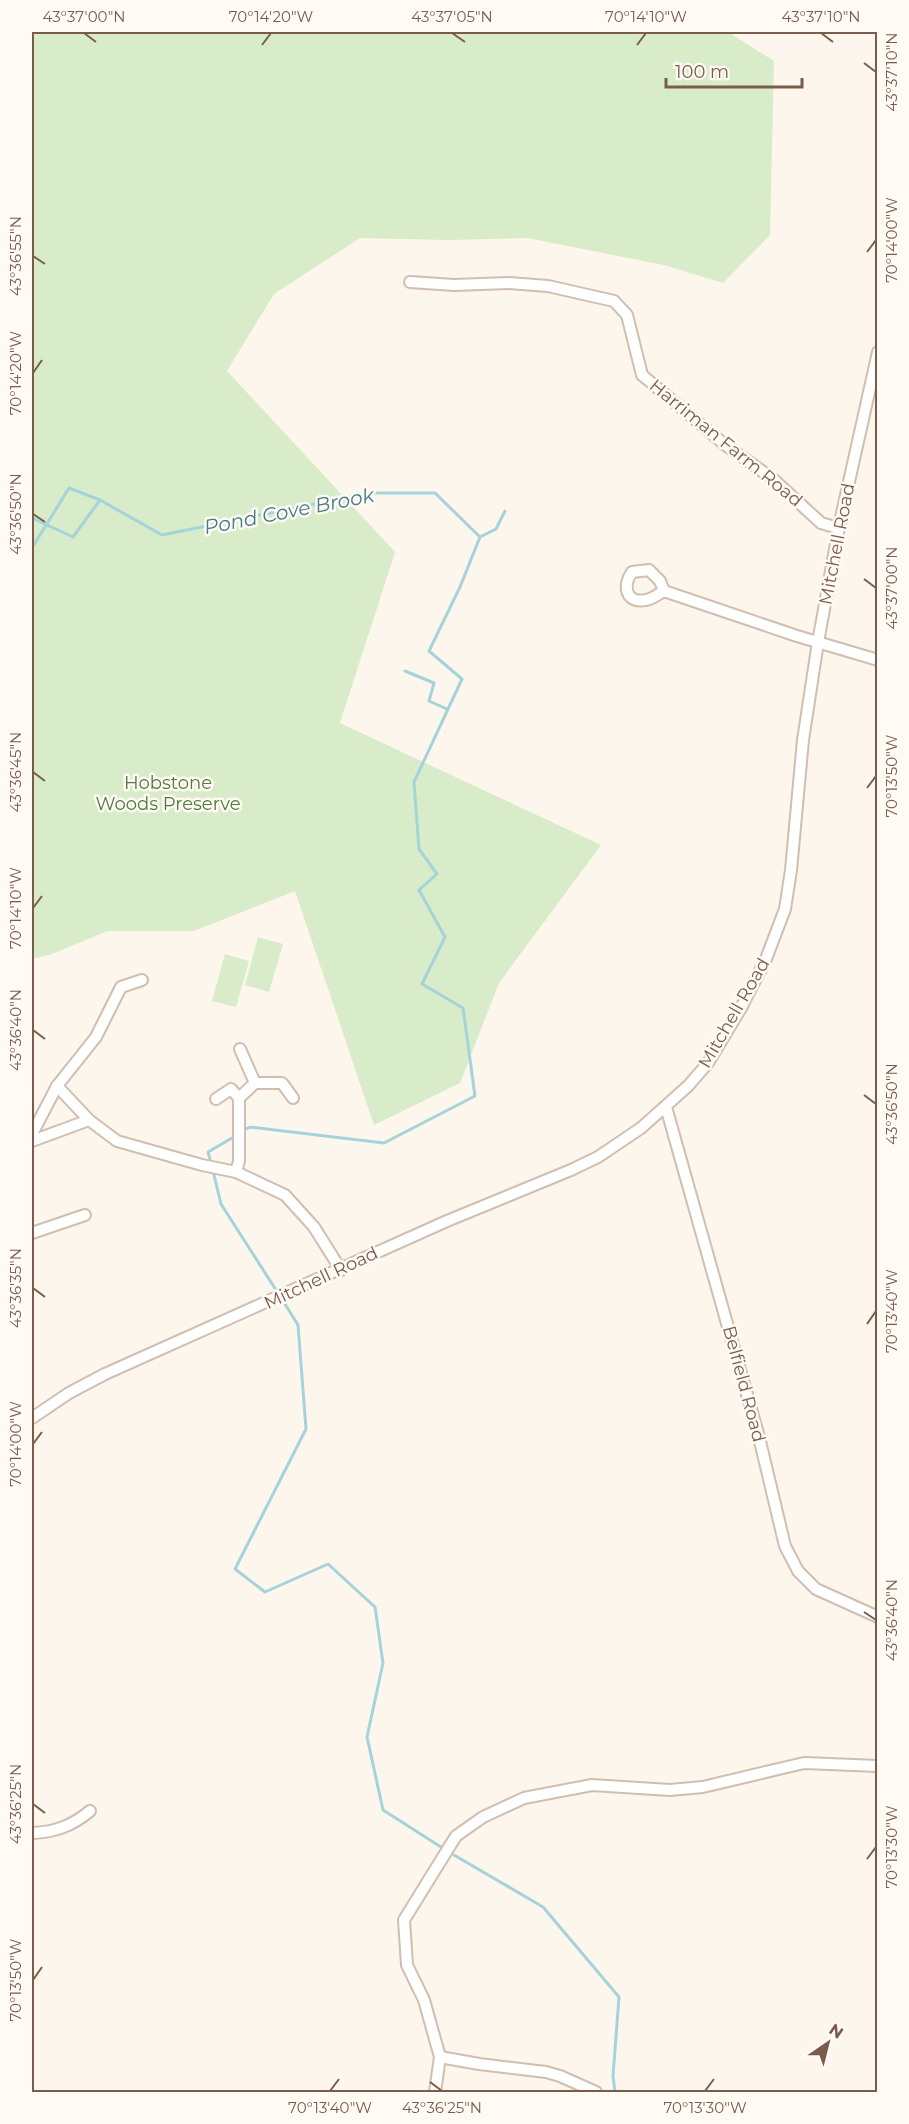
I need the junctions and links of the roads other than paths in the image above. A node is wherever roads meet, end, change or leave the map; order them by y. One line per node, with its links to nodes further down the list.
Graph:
1 (410, 282): 5 (street, Harriman Farm Road)
2 (878, 352): 3 (street, Mitchell Road)
3 (866, 403): 4 (street); 5 (street, Mitchell Road)
4 (878, 406)
5 (838, 528): 7 (street, Mitchell Road)
6 (664, 591): 7 (street)
7 (818, 642): 8 (street); 16 (street, Mitchell Road)
8 (878, 660)
9 (142, 980): 12 (street)
10 (240, 1049): 11 (street)
11 (255, 1083): 13 (street); 14 (street)
12 (57, 1086): 17 (street); 18 (street)
13 (239, 1098): 15 (street); 20 (street)
14 (293, 1098)
15 (216, 1099)
16 (666, 1107): 23 (street, Mitchell Road); 25 (street, Belfield Road)
17 (89, 1120): 19 (street); 20 (street)
18 (32, 1134)
19 (32, 1141)
20 (236, 1172): 23 (street)
21 (85, 1215): 22 (street)
22 (32, 1233)
23 (340, 1270): 24 (street, Mitchell Road)
24 (32, 1418)
25 (878, 1617)
26 (878, 1766): 29 (street)
27 (90, 1811): 28 (street)
28 (32, 1833)
29 (440, 2056): 30 (street); 31 (street)
30 (435, 2092)
31 (596, 2092)

